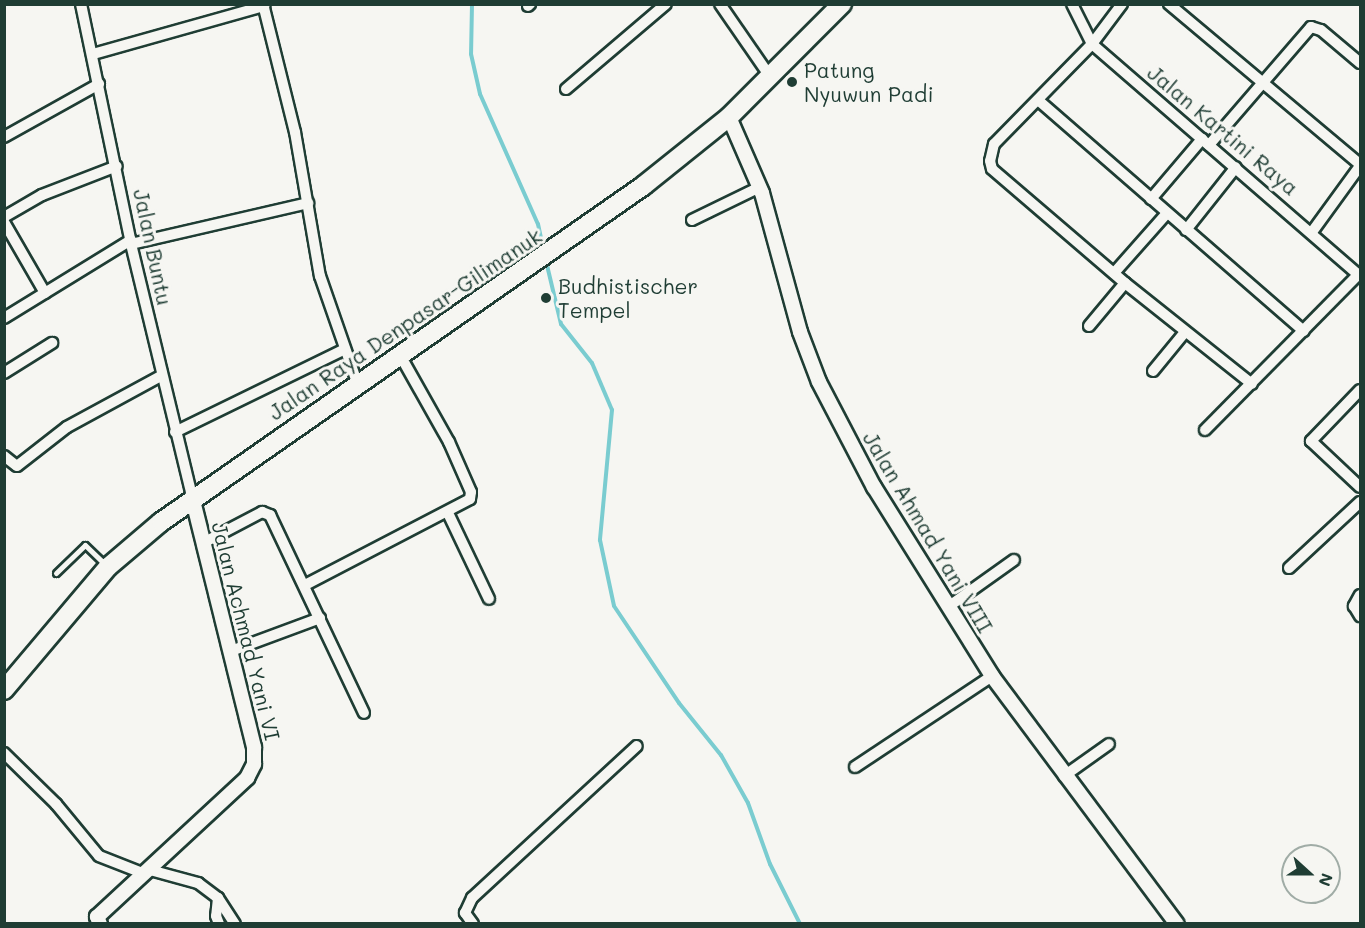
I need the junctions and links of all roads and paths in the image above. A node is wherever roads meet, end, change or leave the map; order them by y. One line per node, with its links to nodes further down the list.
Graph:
1 (81, 4): 10 (street, Jalan Buntu)
2 (666, 4): 15 (street)
3 (720, 4): 12 (street)
4 (842, 4): 12 (highway, Jalan Raya Denpasar-Gilimanuk)
5 (1072, 4): 9 (street, Jalan Kartini Raya)
6 (1122, 4): 9 (street)
7 (1169, 4): 13 (street)
8 (263, 5): 10 (street); 25 (street)
9 (1092, 44): 16 (street); 19 (street, Jalan Kartini Raya)
10 (93, 54): 14 (street, Jalan Buntu)
11 (1360, 63): 13 (street)
12 (771, 78): 17 (highway, Jalan Raya Denpasar-Gilimanuk)
13 (1263, 82): 19 (street); 20 (street)
14 (99, 84): 18 (street); 21 (street, Jalan Buntu)
15 (566, 89)
16 (1038, 100): 24 (street); 33 (street)
17 (729, 117): 23 (street, Jalan Ahmad Yani VIII); 43 (highway, Jalan Raya Denpasar-Gilimanuk)
18 (5, 135)
19 (1206, 142): 22 (street, Jalan Kartini Raya); 24 (street)
20 (1360, 165): 31 (street)
21 (117, 166): 27 (street); 32 (street, Jalan Buntu)
22 (1236, 167): 30 (street); 31 (street, Jalan Kartini Raya)
23 (760, 187): 28 (street); 65 (street, Jalan Ahmad Yani VIII)
24 (1150, 199): 26 (street)
25 (308, 203): 32 (street); 42 (street)
26 (1167, 213): 30 (street); 33 (street)
27 (4, 217)
28 (692, 220)
29 (4, 222): 36 (street)
30 (1186, 230): 39 (street)
31 (1312, 232): 34 (street, Jalan Kartini Raya)
32 (131, 242): 36 (street); 46 (street, Jalan Buntu)
33 (1114, 273): 35 (street)
34 (1360, 275): 39 (street)
35 (1125, 283): 38 (street); 40 (street)
36 (45, 293): 37 (street)
37 (4, 318)
38 (1089, 327)
39 (1304, 331): 47 (street)
40 (1185, 332): 44 (street); 47 (street)
41 (52, 343): 45 (street)
42 (343, 350): 48 (street); 51 (street)
43 (400, 355): 48 (highway, Jalan Raya Denpasar-Gilimanuk); 56 (street)
44 (1154, 371)
45 (4, 373)
46 (162, 376): 51 (street, Jalan Buntu); 52 (street)
47 (1252, 384): 50 (street)
48 (358, 385): 54 (highway, Jalan Raya Denpasar-Gilimanuk)
49 (1360, 390): 53 (street)
50 (1205, 430)
51 (176, 432): 54 (street, Jalan Buntu)
52 (4, 456)
53 (1360, 486)
54 (192, 497): 57 (street, Jalan Achmad Yani VI); 59 (highway, Jalan Raya Denpasar-Gilimanuk)
55 (1360, 502): 60 (street)
56 (447, 513): 62 (street); 64 (street)
57 (203, 543): 62 (street); 68 (street, Jalan Achmad Yani VI)
58 (1014, 560): 65 (street)
59 (108, 567): 61 (lane); 70 (highway, Jalan Raya Denpasar-Gilimanuk)
60 (1289, 568)
61 (56, 573)
62 (305, 585): 67 (street)
63 (1360, 595): 66 (street)
64 (489, 598)
65 (948, 607): 69 (street, Jalan Ahmad Yani VIII)
66 (1360, 616)
67 (320, 618): 68 (street); 71 (street)
68 (231, 651): 77 (street, Jalan Achmad Yani VI)
69 (992, 676): 75 (street); 76 (street, Jalan Ahmad Yani VIII)
70 (4, 690)
71 (364, 713)
72 (1109, 744): 76 (street)
73 (637, 746): 82 (street)
74 (4, 753): 77 (street)
75 (855, 767)
76 (1065, 776): 83 (street, Jalan Ahmad Yani VIII)
77 (143, 876): 78 (street); 79 (street, Jalan Achmad Yani VI)
78 (217, 903): 80 (street); 81 (street)
79 (94, 921)
80 (219, 924)
81 (236, 924)
82 (473, 924)
83 (1177, 924)

